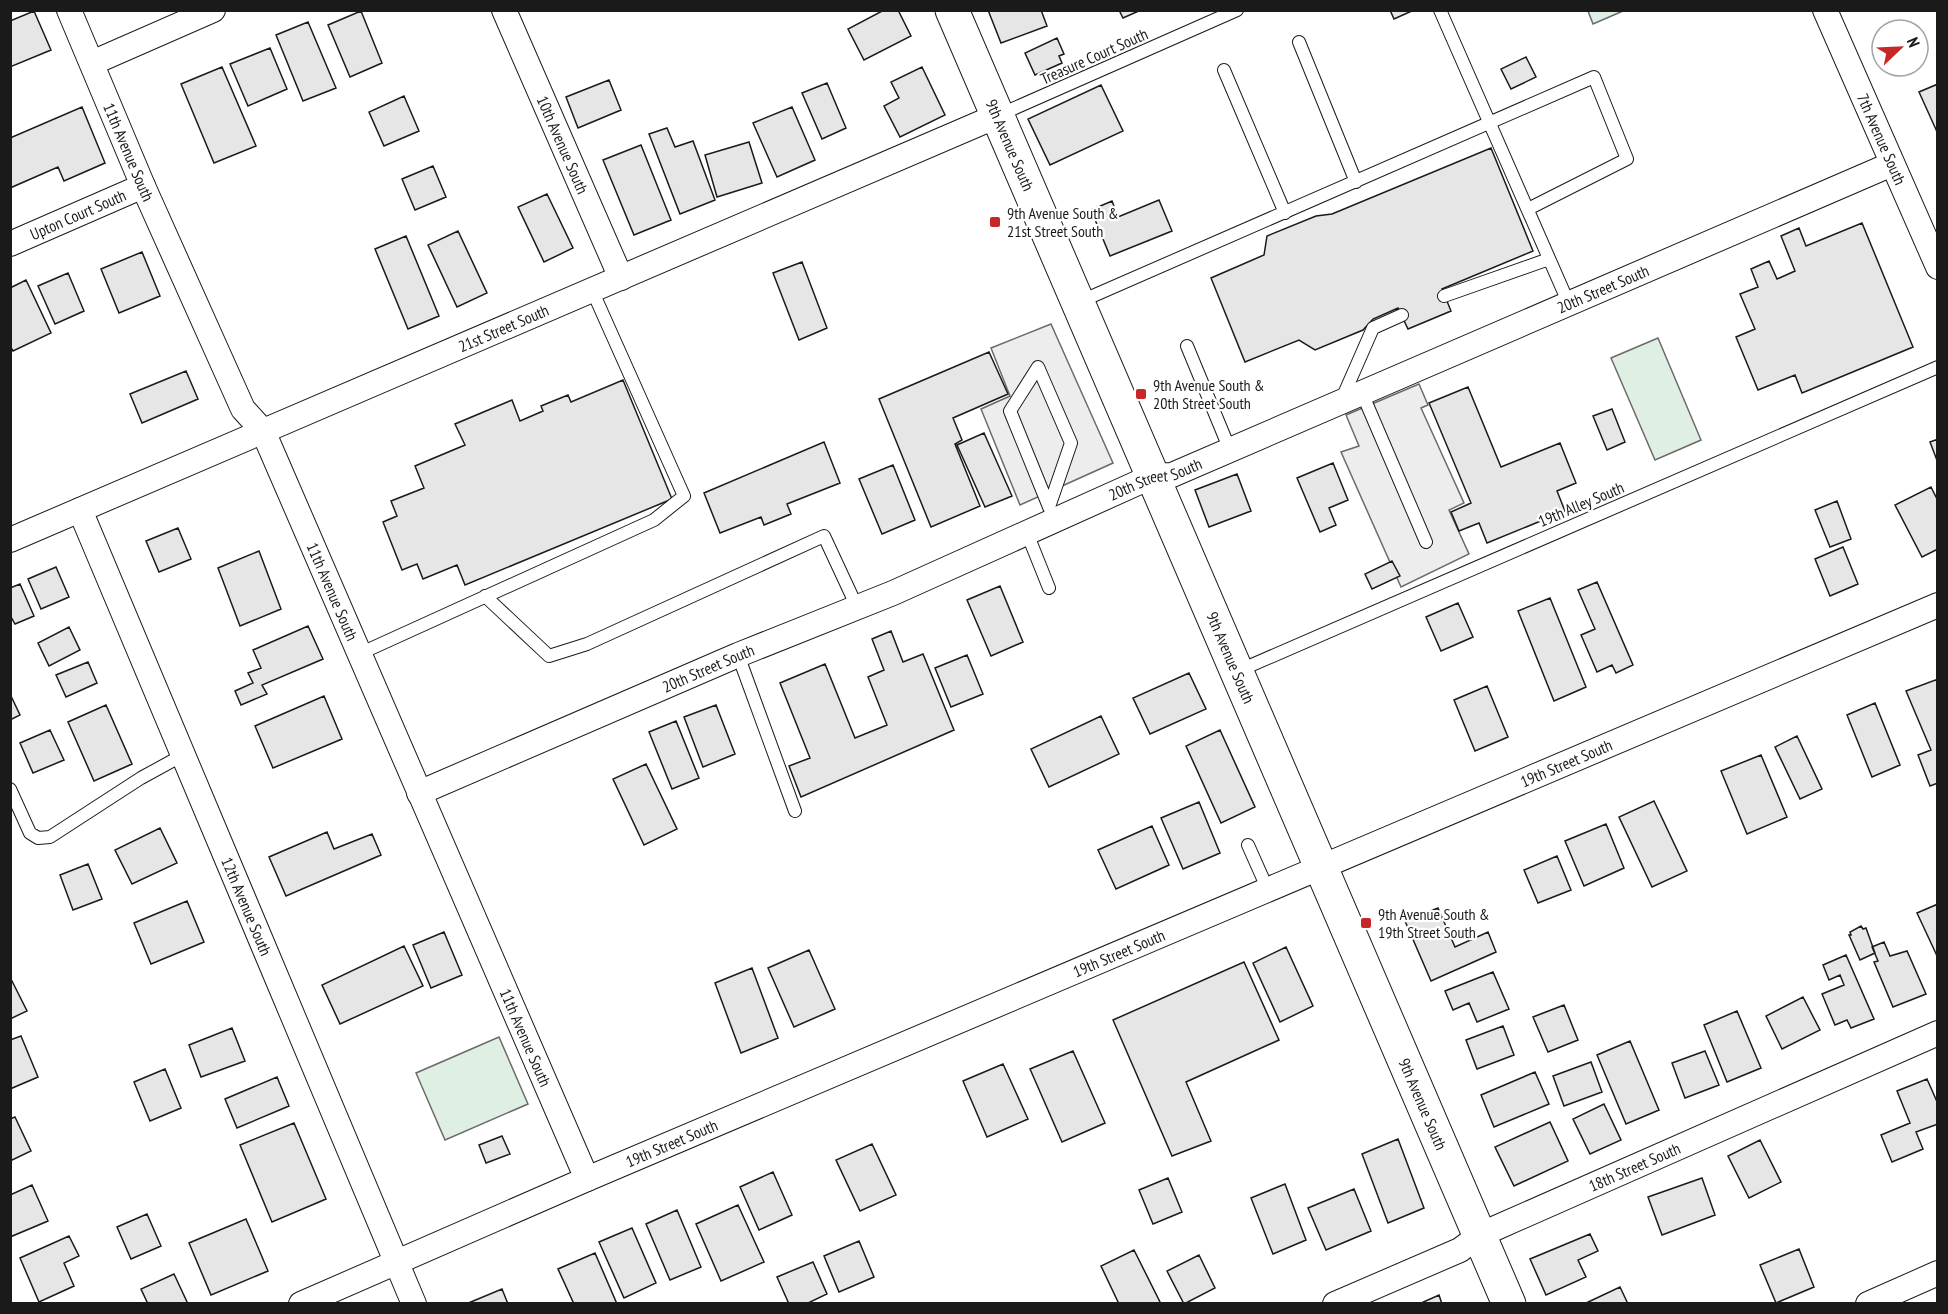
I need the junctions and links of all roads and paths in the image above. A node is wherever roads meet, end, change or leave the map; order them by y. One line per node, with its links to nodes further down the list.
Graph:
1 (69, 10): 9 (street, 11th Avenue South)
2 (213, 10): 9 (street)
3 (504, 10): 21 (street, 10th Avenue South)
4 (952, 10): 11 (street, 9th Avenue South)
5 (1237, 10): 11 (lane, Treasure Court South)
6 (1440, 10): 12 (lane)
7 (1826, 10): 13 (street, 7th Avenue South)
8 (1299, 42): 14 (lane)
9 (92, 63): 15 (street, 11th Avenue South)
10 (1224, 70): 17 (lane)
11 (997, 116): 21 (street, 21st Street South); 24 (street, 9th Avenue South)
12 (1490, 124): 14 (lane); 16 (lane); 16 (lane)
13 (1892, 164): 20 (street, 7th Avenue South); 25 (street, 20th Street South)
14 (1356, 182): 17 (lane)
15 (143, 186): 18 (street, Upton Court South); 31 (street, 11th Avenue South)
16 (1528, 209): 19 (lane)
17 (1285, 213): 24 (lane)
18 (10, 244)
19 (1549, 259): 23 (lane); 25 (lane)
20 (1938, 267)
21 (621, 278): 22 (street, 21st Street South)
22 (592, 290): 31 (street, 21st Street South); 40 (lane)
23 (1444, 296)
24 (1078, 303): 33 (street, 9th Avenue South)
25 (1569, 304): 29 (street, 20th Street South)
26 (1402, 315): 30 (lane)
27 (1187, 346): 32 (lane)
28 (1938, 367): 45 (lane, 19th Alley South)
29 (1362, 393): 30 (street, 20th Street South); 38 (lane)
30 (1340, 402): 32 (street, 20th Street South)
31 (263, 431): 34 (street, 21st Street South); 43 (street, 11th Avenue South)
32 (1230, 450): 33 (street, 20th Street South)
33 (1153, 476): 35 (street, 20th Street South); 45 (street, 9th Avenue South)
34 (80, 510): 37 (street, 21st Street South); 46 (street, 12th Avenue South)
35 (1052, 514): 35 (lane); 36 (street, 20th Street South)
36 (1027, 533): 39 (lane); 42 (street, 20th Street South)
37 (10, 540)
38 (1426, 542)
39 (1049, 588)
40 (485, 596): 42 (lane); 43 (lane)
41 (1938, 605): 51 (street, 19th Street South)
42 (857, 607): 44 (street, 20th Street South)
43 (359, 654): 48 (street, 11th Avenue South)
44 (738, 654): 48 (street, 20th Street South); 49 (lane)
45 (1238, 671): 51 (street, 9th Avenue South)
46 (183, 755): 47 (lane); 56 (street, 12th Avenue South)
47 (10, 789)
48 (419, 793): 54 (street, 11th Avenue South)
49 (795, 811)
50 (1248, 845): 52 (lane)
51 (1322, 867): 52 (street, 19th Street South); 55 (street, 9th Avenue South)
52 (1268, 890): 54 (street, 19th Street South)
53 (1938, 1034): 55 (street, 18th Street South)
54 (587, 1179): 56 (street, 19th Street South)
55 (1480, 1236): 60 (street, 18th Street South); 61 (street, 9th Avenue South)
56 (397, 1263): 58 (street, 19th Street South); 59 (street, 12th Avenue South)
57 (1938, 1273): 62 (street)
58 (301, 1304)
59 (414, 1304)
60 (1335, 1304)
61 (1509, 1304)
62 (1868, 1304)

